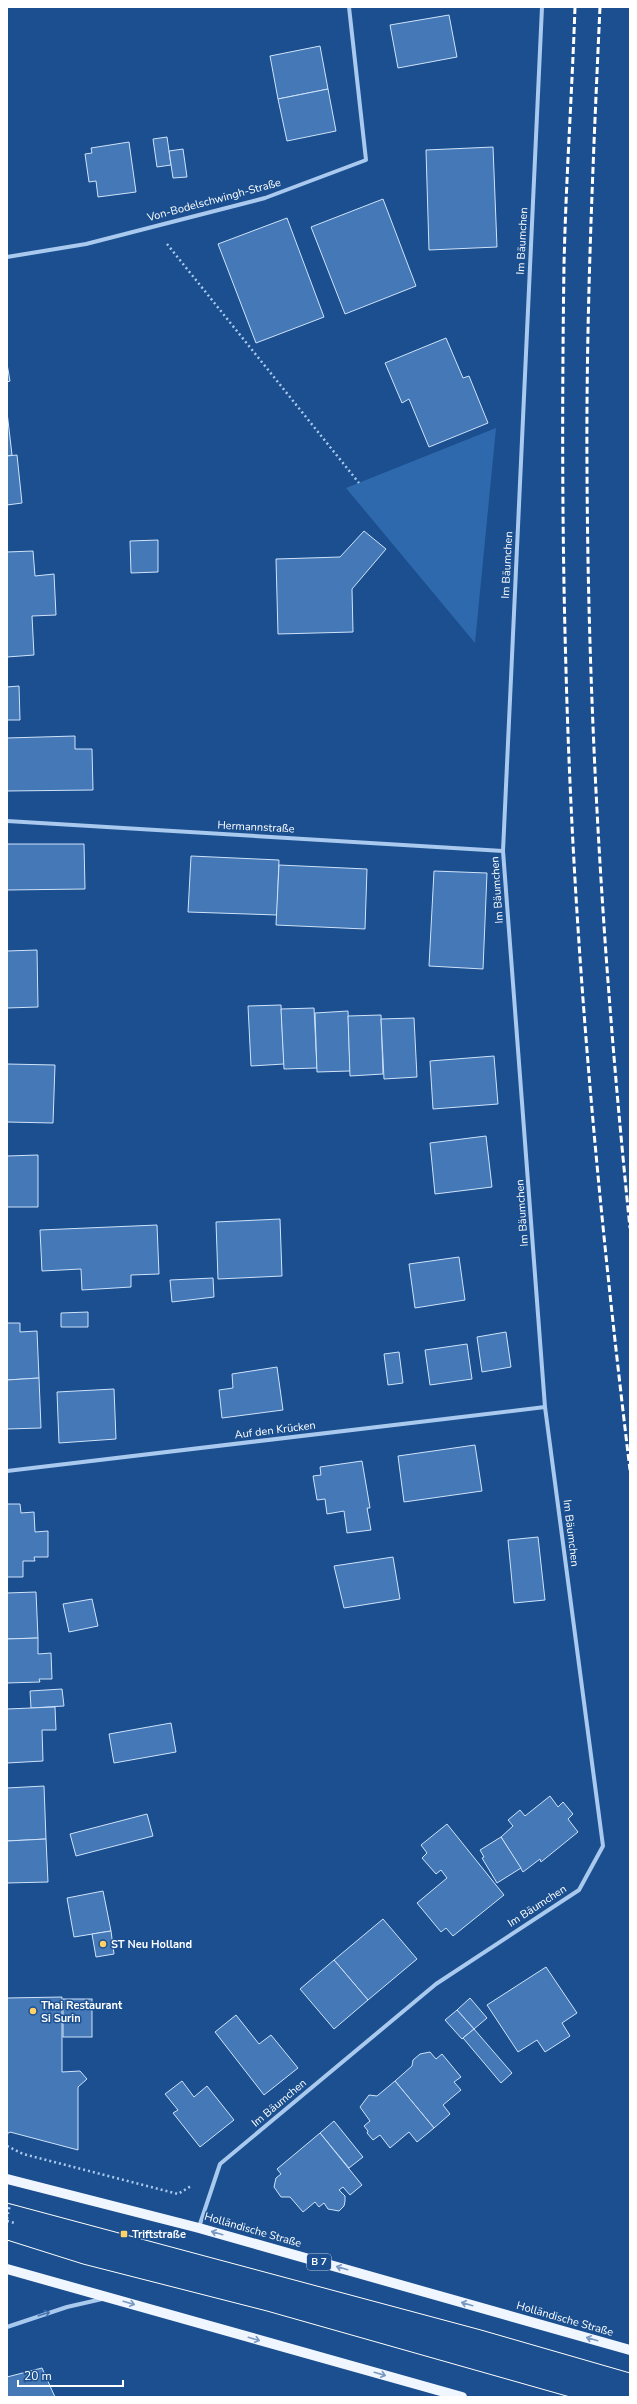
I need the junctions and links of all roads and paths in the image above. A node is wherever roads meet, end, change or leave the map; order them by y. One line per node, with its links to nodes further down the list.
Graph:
1 (349, 7): 3 (street, Von-Bodelschwingh-Straße)
2 (542, 7): 7 (street, Im Bäumchen)
3 (152, 226): 4 (street, Von-Bodelschwingh-Straße); 5 (path)
4 (7, 257)
5 (359, 483)
6 (7, 821): 7 (street, Hermannstraße)
7 (504, 851): 8 (street, Im Bäumchen)
8 (545, 1407): 9 (street, Auf den Krücken); 11 (street, Im Bäumchen)
9 (7, 1471)
10 (7, 2146): 11 (path)
11 (220, 2164): 15 (street)
12 (7, 2179): 15 (main road, Holländische Straße / B 7)
13 (7, 2221): 14 (path)
14 (15, 2223)
15 (199, 2228): 19 (main road, Holländische Straße / B 7, one-way to 15)
16 (7, 2269): 17 (main road)
17 (109, 2298): 18 (street, one-way to 17); 20 (main road, one-way to 20)
18 (7, 2327)
19 (630, 2350)
20 (462, 2397)

